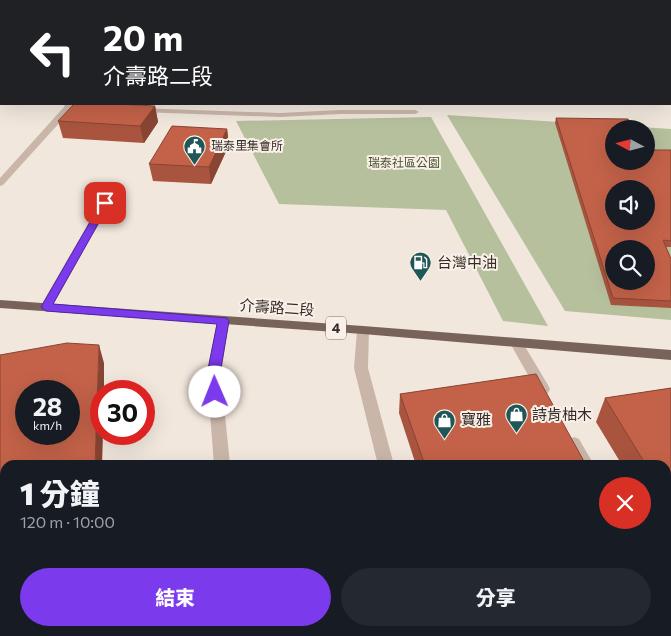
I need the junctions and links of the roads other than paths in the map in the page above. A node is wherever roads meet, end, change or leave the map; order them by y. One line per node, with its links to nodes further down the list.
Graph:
1 (68, 106): 3 (lane); 6 (lane)
2 (339, 108): 4 (lane); 5 (lane)
3 (78, 109)
4 (127, 110)
5 (415, 112)
6 (0, 183)
7 (105, 203): 9 (lane)
8 (0, 304): 9 (main road, 介壽路二段 / 4)
9 (46, 307): 10 (main road, 介壽路二段 / 4)
10 (223, 321): 11 (main road, 介壽路二段 / 4); 16 (street)
11 (363, 330): 12 (main road, 介壽路二段 / 4); 17 (street)
12 (516, 342): 13 (main road, 介壽路二段 / 4); 14 (street)
13 (671, 356)
14 (549, 400)
15 (567, 432): 18 (street)
16 (222, 460)
17 (385, 460)
18 (583, 460)

